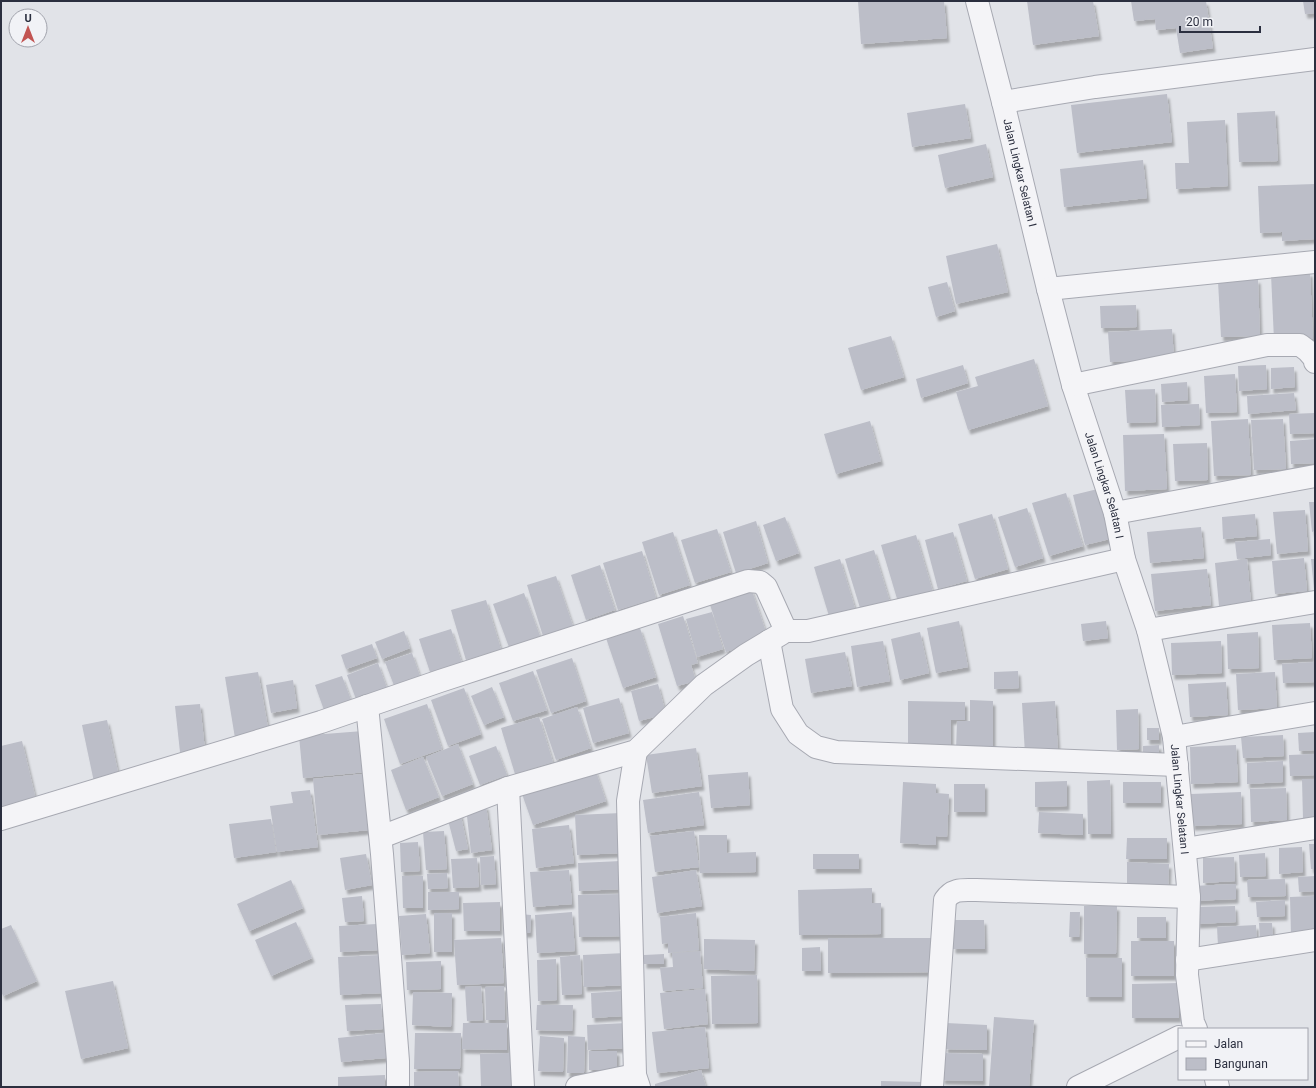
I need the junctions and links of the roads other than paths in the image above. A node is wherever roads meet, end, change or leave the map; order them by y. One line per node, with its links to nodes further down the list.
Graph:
1 (977, 1): 3 (street, Jalan Lingkar Selatan I)
2 (1315, 59): 3 (street)
3 (1004, 102): 5 (street, Jalan Lingkar Selatan I)
4 (1315, 262): 5 (street)
5 (1048, 289): 7 (street, Jalan Lingkar Selatan I)
6 (1315, 362): 7 (street)
7 (1073, 385): 9 (street, Jalan Lingkar Selatan I)
8 (1315, 476): 9 (street)
9 (1115, 513): 10 (street, Jalan Lingkar Selatan I)
10 (1124, 559): 12 (street, Jalan Lingkar Selatan I); 13 (street)
11 (1315, 602): 12 (street)
12 (1148, 630): 16 (street, Jalan Lingkar Selatan I)
13 (778, 636): 14 (street); 17 (street); 18 (street)
14 (367, 706): 20 (street); 22 (street)
15 (1315, 713): 16 (street)
16 (1174, 737): 18 (street, Jalan Lingkar Selatan I)
17 (636, 751): 19 (street); 29 (street)
18 (1177, 765): 23 (street, Jalan Lingkar Selatan I)
19 (508, 788): 22 (street); 31 (street)
20 (1, 819)
21 (1315, 828): 23 (street)
22 (380, 837): 30 (street)
23 (1185, 849): 24 (street, Jalan Lingkar Selatan I)
24 (1189, 897): 26 (street, Jalan Lingkar Selatan I); 33 (street)
25 (1315, 940): 26 (street)
26 (1187, 968): 27 (street, Jalan Lingkar Selatan I)
27 (1189, 1028)
28 (1178, 1035): 34 (street)
29 (637, 1081): 32 (street)
30 (398, 1087)
31 (523, 1087)
32 (577, 1087)
33 (932, 1087)
34 (1078, 1087)

